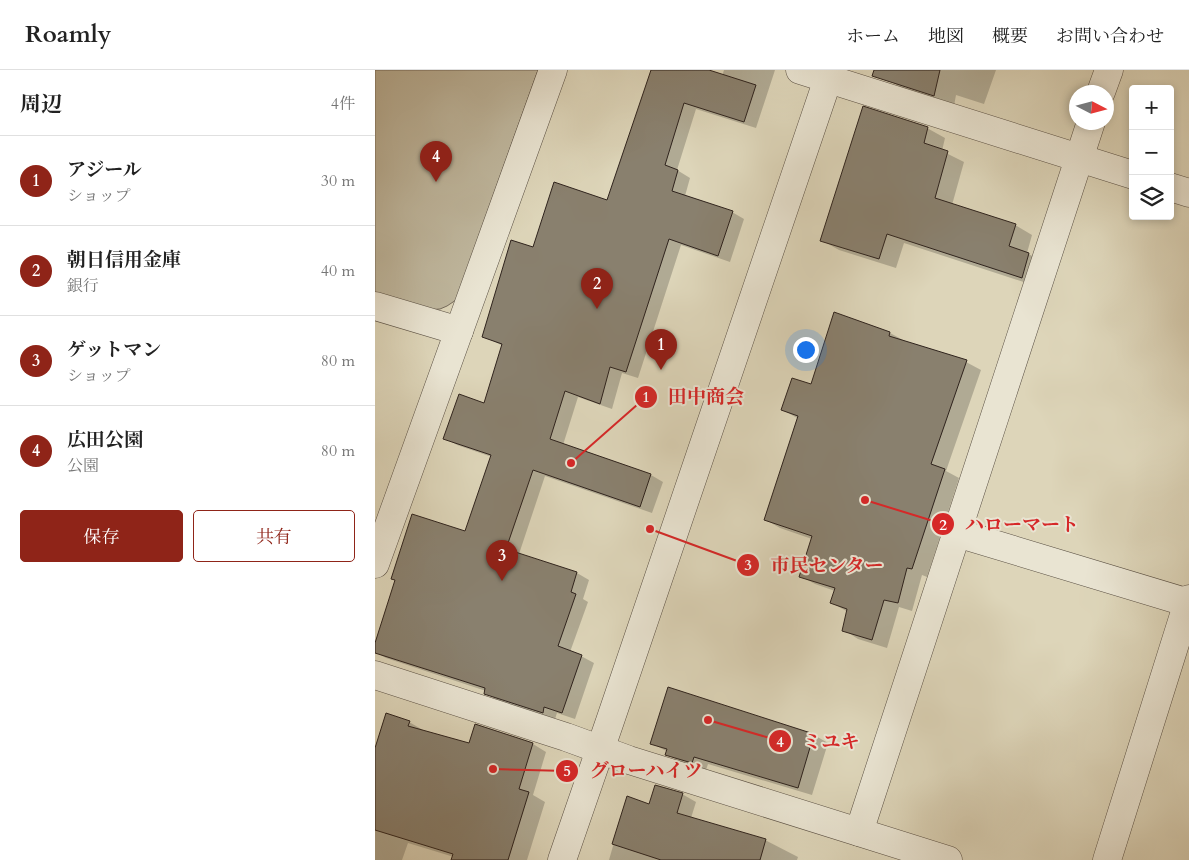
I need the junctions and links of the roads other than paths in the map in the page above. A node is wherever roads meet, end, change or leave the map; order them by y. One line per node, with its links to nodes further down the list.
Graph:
1 (553, 70): 12 (street)
2 (800, 70): 4 (street)
3 (1109, 70): 5 (street)
4 (830, 75): 7 (street); 17 (street)
5 (1104, 85)
6 (1089, 130): 7 (street)
7 (1080, 158): 8 (street); 13 (street)
8 (1129, 174)
9 (1174, 188): 10 (street)
10 (1189, 193)
11 (375, 306): 12 (street)
12 (459, 331): 14 (street)
13 (957, 533): 15 (street); 18 (street)
14 (375, 564)
15 (1189, 602): 21 (street)
16 (375, 675): 17 (street)
17 (600, 750): 18 (street); 19 (street)
18 (859, 832): 20 (street)
19 (562, 860)
20 (948, 860)
21 (1107, 860)

